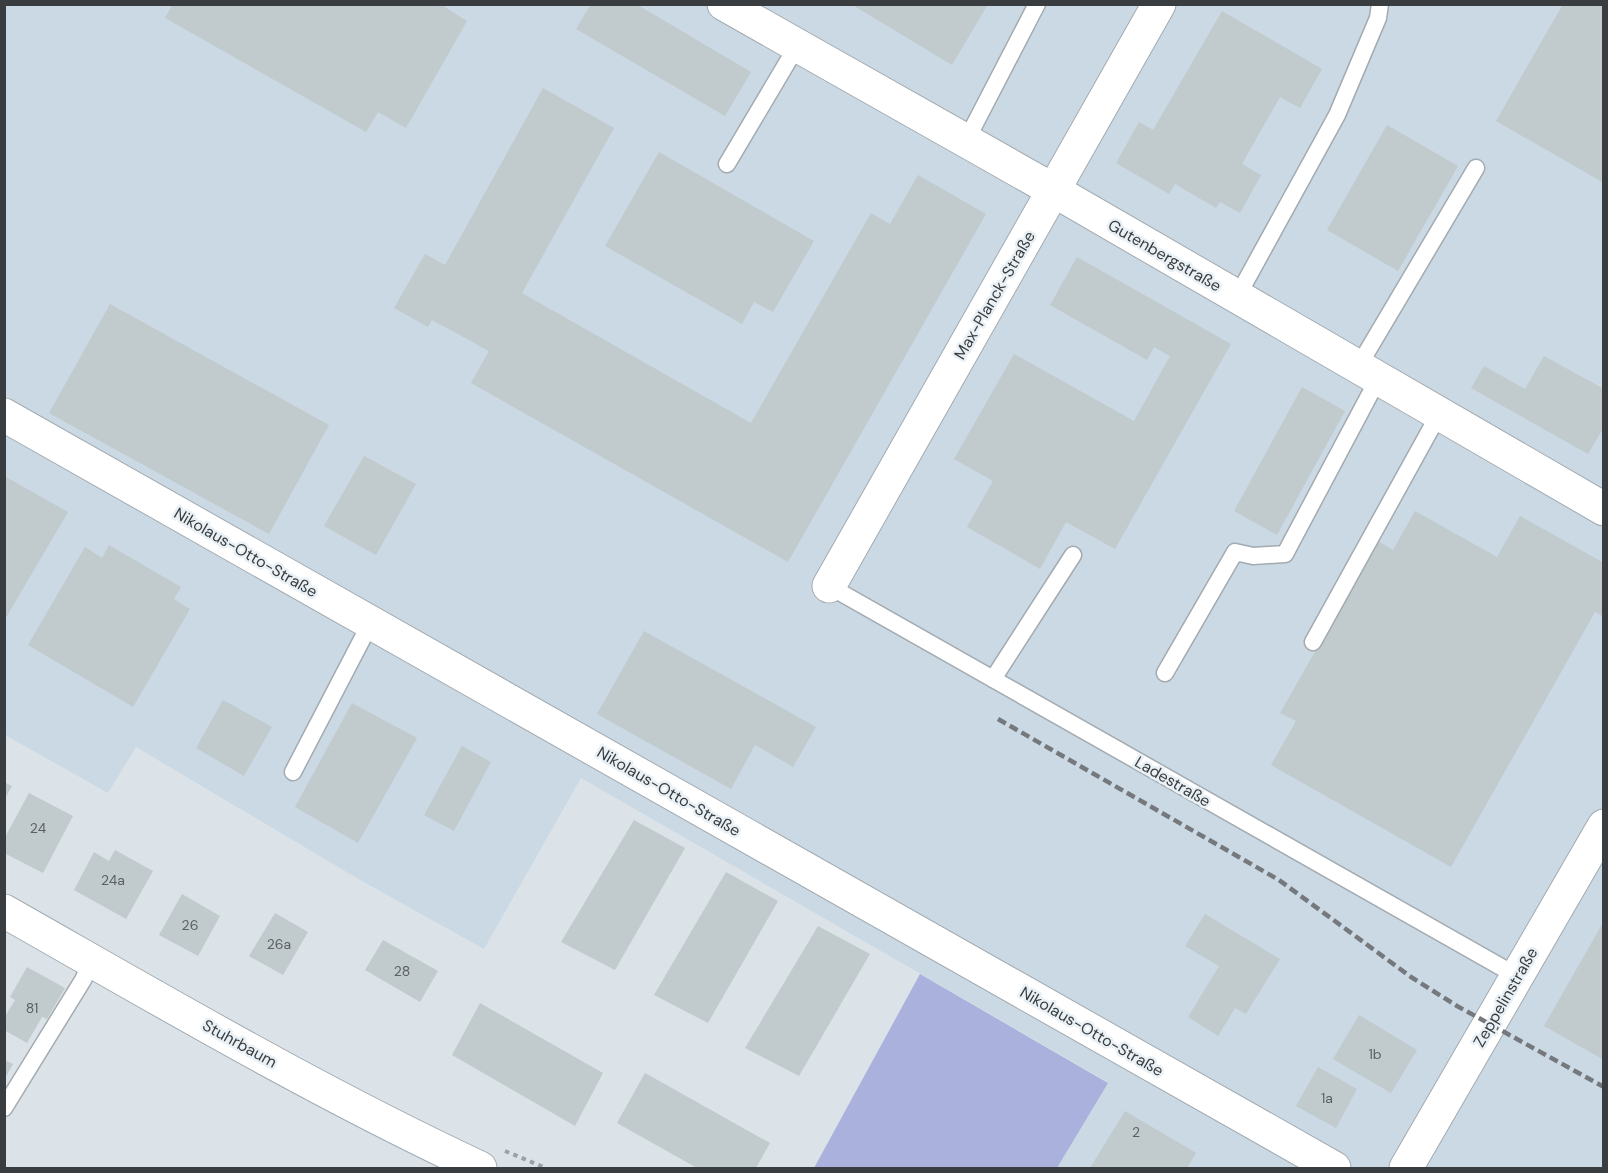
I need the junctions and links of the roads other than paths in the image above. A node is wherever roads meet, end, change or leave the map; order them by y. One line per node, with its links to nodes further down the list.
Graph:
1 (724, 4): 5 (street, Gutenbergstraße)
2 (1037, 4): 6 (lane)
3 (1160, 4): 9 (street, Max-Planck-Straße)
4 (1380, 4): 10 (lane)
5 (797, 46): 6 (street, Gutenbergstraße); 7 (lane)
6 (966, 141): 9 (street, Gutenbergstraße)
7 (727, 164)
8 (1476, 168): 11 (lane)
9 (1053, 190): 10 (street, Gutenbergstraße); 16 (street, Max-Planck-Straße)
10 (1237, 297): 11 (street, Gutenbergstraße)
11 (1368, 373): 13 (street, Gutenbergstraße); 19 (lane)
12 (4, 414): 17 (street, Nikolaus-Otto-Straße)
13 (1439, 414): 14 (street, Gutenbergstraße); 18 (lane)
14 (1604, 509)
15 (1073, 555): 20 (lane)
16 (829, 586): 20 (lane, Ladestraße)
17 (371, 622): 21 (lane); 28 (street, Nikolaus-Otto-Straße)
18 (1313, 642)
19 (1165, 673)
20 (993, 679): 25 (lane, Ladestraße)
21 (293, 772)
22 (1604, 826): 25 (street, Zeppelinstraße)
23 (4, 911): 24 (street, Stuhrbaum)
24 (92, 961): 26 (lane); 27 (street, Stuhrbaum)
25 (1516, 976): 29 (street, Zeppelinstraße)
26 (4, 1108)
27 (480, 1168)
28 (1334, 1168)
29 (1406, 1168)

